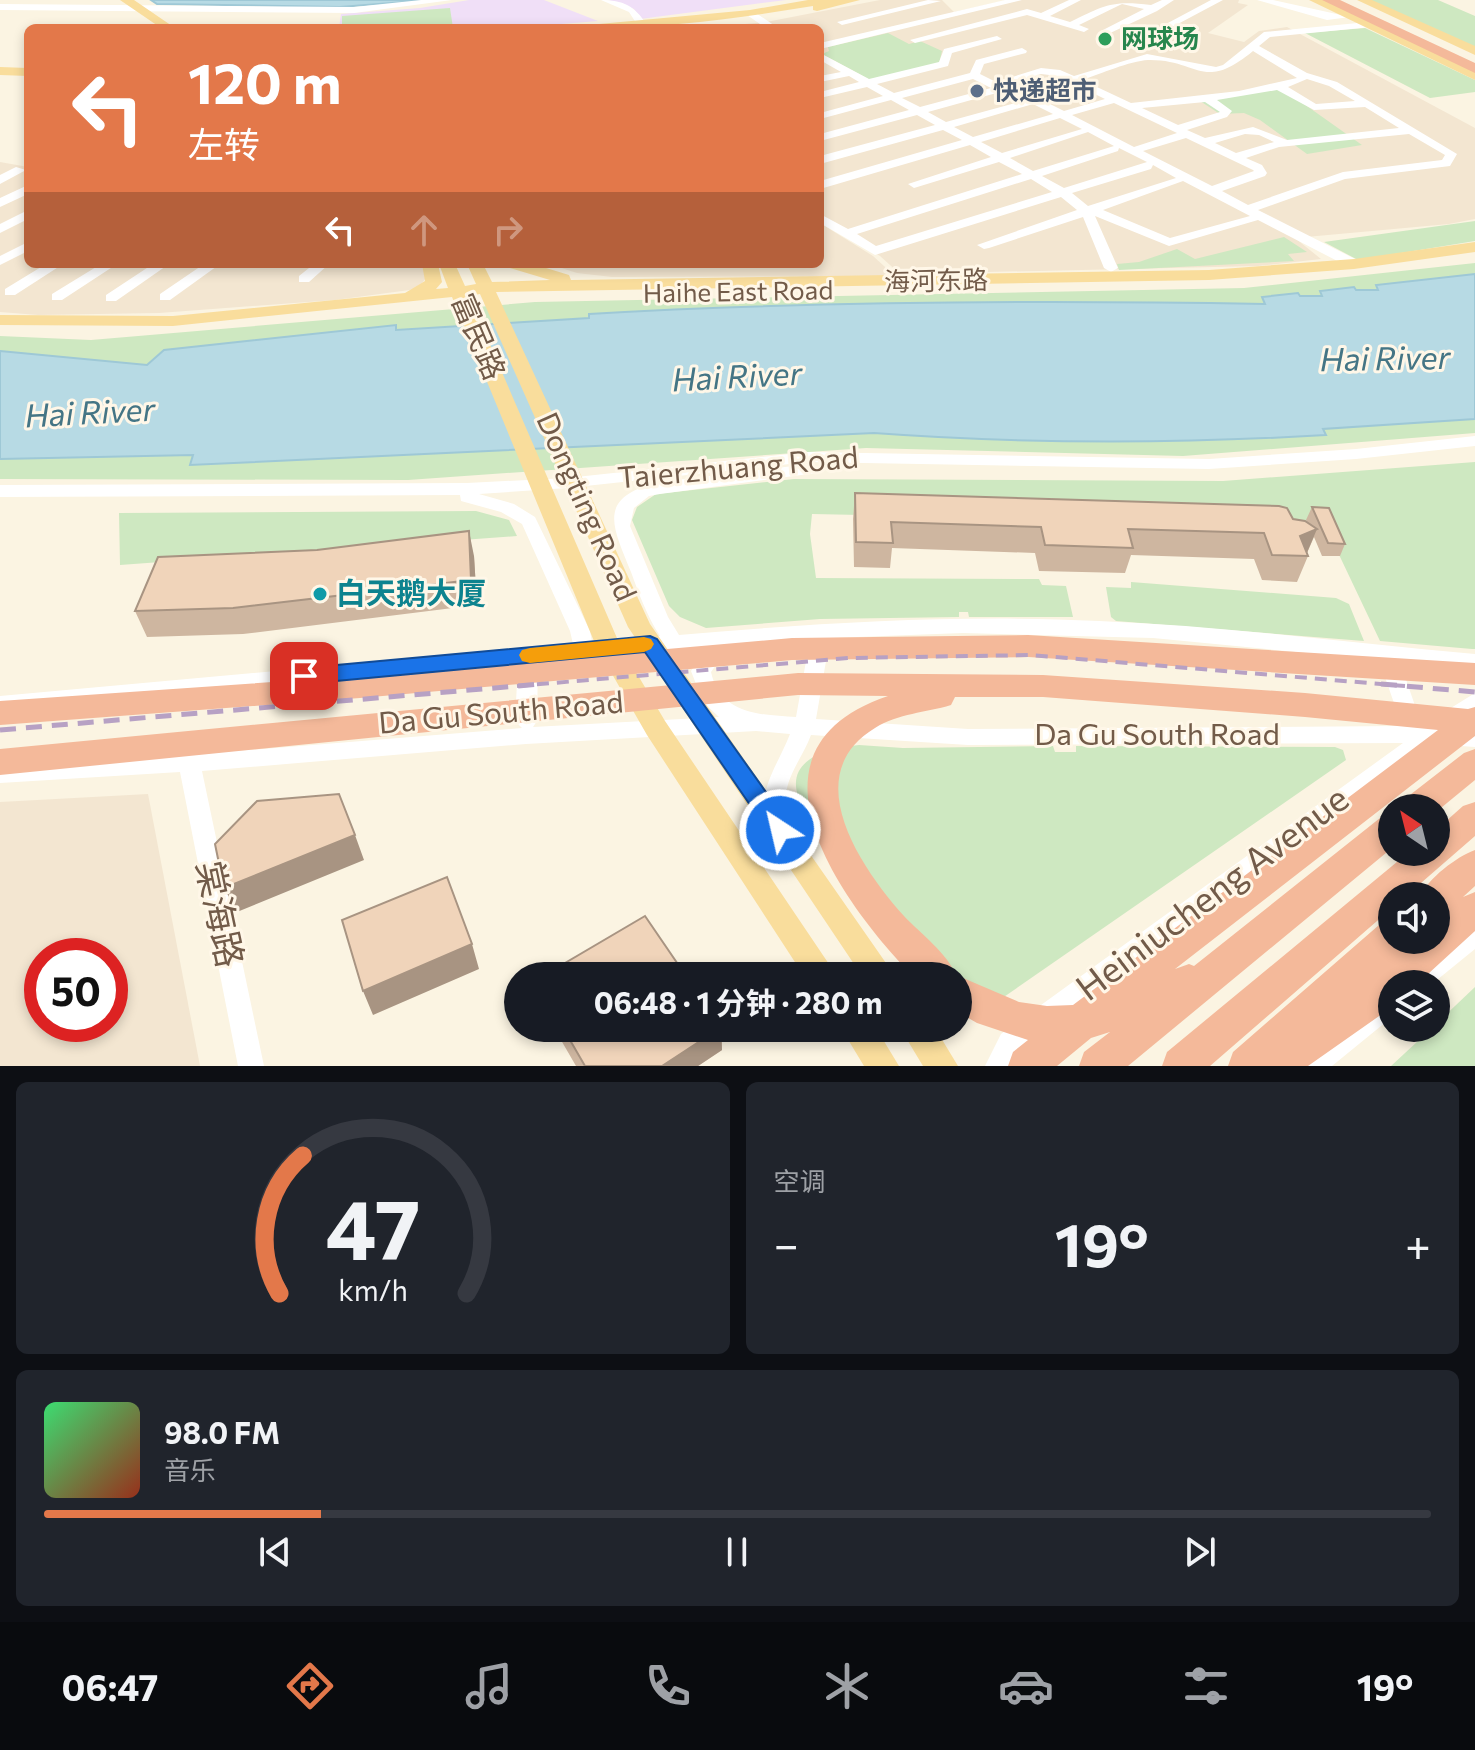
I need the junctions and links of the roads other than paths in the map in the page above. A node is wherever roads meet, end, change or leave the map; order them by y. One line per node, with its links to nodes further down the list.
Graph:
1 (447, 0): 15 (street)
2 (606, 0): 28 (street)
3 (829, 0): 21 (main road)
4 (854, 0): 21 (main road)
5 (1017, 0): 22 (street)
6 (1046, 0): 16 (street)
7 (1076, 0): 16 (street)
8 (1121, 0): 19 (street); 33 (street)
9 (1169, 0): 19 (street)
10 (1218, 0): 24 (street)
11 (1262, 0): 17 (street)
12 (1315, 0): 17 (main road)
13 (1329, 0): 48 (highway)
14 (936, 1): 20 (street)
15 (121, 4): 18 (street); 26 (main road); 27 (main road)
16 (1066, 5): 23 (street)
17 (1354, 5): 34 (main road); 43 (main road); 45 (highway)
18 (0, 7)
19 (1151, 9): 24 (street); 37 (street)
20 (889, 11): 25 (street); 32 (street)
21 (752, 16): 29 (main road); 30 (main road); 31 (street)
22 (947, 16): 32 (street); 35 (street)
23 (1042, 16): 33 (street); 35 (street)
24 (1185, 17): 40 (street)
25 (842, 22)
26 (144, 24)
27 (161, 24)
28 (644, 24)
29 (666, 24)
30 (687, 24)
31 (766, 24)
32 (915, 24): 42 (street)
33 (1071, 25): 36 (street)
34 (1368, 25): 41 (street); 54 (main road)
35 (970, 27): 38 (street); 39 (street)
36 (1084, 29)
37 (1106, 32)
38 (997, 39): 52 (street); 57 (street)
39 (915, 40)
40 (1141, 40)
41 (1253, 47): 53 (street); 56 (street)
42 (824, 49)
43 (1475, 51)
44 (824, 53): 51 (street)
45 (1475, 58)
46 (0, 64): 47 (main road)
47 (24, 65)
48 (1475, 69)
49 (0, 71): 50 (main road)
50 (24, 72)
51 (850, 73): 55 (street); 57 (street)
52 (974, 75): 59 (street); 61 (street)
53 (1303, 75): 58 (street); 65 (street)
54 (1475, 76)
55 (824, 78)
56 (1073, 79): 63 (street); 69 (street)
57 (869, 83): 60 (street); 61 (street)
58 (1278, 86): 62 (street); 65 (street)
59 (1000, 89): 64 (street); 67 (street)
60 (824, 94)
61 (893, 97): 67 (street); 68 (street)
62 (1206, 98): 66 (street); 72 (street)
63 (1115, 99): 66 (street); 69 (street)
64 (1028, 103): 69 (street); 70 (street)
65 (1365, 104): 71 (street)
66 (1129, 106): 72 (street)
67 (919, 111): 70 (street); 74 (street)
68 (824, 115)
69 (1058, 116): 73 (street); 75 (street); 79 (street)
70 (946, 126): 75 (street); 82 (street)
71 (1411, 130): 77 (street); 97 (street)
72 (1182, 131): 76 (street); 79 (street)
73 (1083, 132): 78 (street); 80 (street)
74 (826, 136)
75 (973, 141): 80 (street); 83 (street)
76 (1205, 142): 77 (street); 81 (street)
77 (1285, 143): 81 (street)
78 (1114, 149): 84 (street); 86 (street)
79 (1132, 151): 92 (street)
80 (1001, 157): 86 (street); 90 (street)
81 (1236, 157): 92 (street)
82 (824, 159)
83 (884, 166): 89 (street); 90 (street)
84 (1147, 166): 88 (street); 93 (street)
85 (20, 170): 87 (street)
86 (1032, 174): 93 (street); 94 (street)
87 (0, 180)
88 (1177, 181): 96 (street); 97 (street)
89 (824, 184)
90 (914, 184): 94 (street)
91 (24, 191): 95 (street)
92 (1211, 191): 97 (street)
93 (1064, 193): 96 (street); 101 (street)
94 (944, 202): 101 (street)
95 (0, 203)
96 (1089, 211): 97 (street); 102 (street); 118 (street)
97 (1250, 214): 106 (street); 108 (street)
98 (24, 216): 100 (street)
99 (824, 221): 101 (street)
100 (24, 227)
101 (845, 234)
102 (984, 245)
103 (1475, 247): 108 (main road, 海河东路)
104 (24, 248): 107 (street)
105 (1475, 254): 127 (main road, Haihe East Road)
106 (1310, 256)
107 (0, 261)
108 (1354, 264): 120 (main road, 海河东路)
109 (49, 268): 121 (street)
110 (104, 268): 122 (street)
111 (156, 268): 124 (street)
112 (207, 268): 123 (street)
113 (317, 268): 119 (street)
114 (431, 268): 125 (main road)
115 (449, 268): 137 (main road, 富民路)
116 (477, 268): 136 (main road, Dongting Road)
117 (528, 268): 120 (main road)
118 (1111, 268)
119 (304, 279)
120 (608, 286): 125 (main road, 海河东路)
121 (10, 292)
122 (57, 297)
123 (165, 297)
124 (111, 298)
125 (395, 299): 126 (main road)
126 (0, 320)
127 (0, 330)
128 (1475, 441): 131 (street, Taierzhuang Road)
129 (1475, 453): 130 (street, Taierzhuang Road)
130 (831, 466): 132 (street, Taierzhuang Road); 136 (street, Dongting Road)
131 (0, 491)
132 (467, 497): 133 (street, Taierzhuang Road); 137 (street, Dongting Road)
133 (0, 500)
134 (821, 630): 135 (street); 138 (street); 149 (street)
135 (743, 636): 136 (street); 147 (street)
136 (654, 637): 137 (street, Da Gu South Road); 148 (main road, Dongting Road)
137 (598, 642): 139 (street, Da Gu South Road); 150 (main road, 富民路)
138 (1387, 655): 140 (street); 151 (street)
139 (528, 656): 144 (street, Da Gu South Road); 152 (street)
140 (1475, 662)
141 (1475, 674): 145 (highway, Da Gu South Road)
142 (1115, 692): 146 (highway, Da Gu South Road); 154 (highway, Da Gu South Road); 171 (highway)
143 (1475, 701): 151 (street, Heiniucheng Avenue)
144 (0, 704)
145 (0, 713)
146 (1475, 720): 178 (highway)
147 (756, 723): 148 (street, Da Gu South Road); 149 (street, Da Gu South Road)
148 (705, 725): 150 (street, Da Gu South Road); 160 (main road, Dongting Road)
149 (804, 725): 151 (street, Da Gu South Road); 160 (street)
150 (656, 728): 152 (street, Da Gu South Road); 169 (main road)
151 (1421, 734): 153 (street, Da Gu South Road); 183 (street, Heiniucheng Avenue)
152 (526, 736): 156 (street, Da Gu South Road)
153 (1475, 738)
154 (0, 762)
155 (1475, 762): 158 (highway)
156 (189, 763): 157 (street, Da Gu South Road); 180 (street, 棠海路)
157 (0, 774)
158 (1435, 794)
159 (1475, 816): 161 (highway)
160 (780, 830): 170 (main road, Dongting Road)
161 (1450, 838)
162 (1378, 839): 172 (highway, Heiniucheng Avenue)
163 (1475, 865): 165 (highway)
164 (1417, 866): 186 (highway)
165 (1450, 887)
166 (1475, 908): 179 (highway)
167 (1475, 934): 173 (street)
168 (1378, 950): 179 (highway)
169 (813, 962)
170 (870, 962)
171 (925, 962)
172 (1221, 966): 174 (highway); 185 (highway, Heiniucheng Avenue)
173 (1430, 970)
174 (972, 999)
175 (1378, 1012): 187 (street)
176 (867, 1042): 181 (main road)
177 (926, 1042): 182 (main road)
178 (1061, 1052): 184 (highway)
179 (1265, 1057)
180 (251, 1066)
181 (883, 1066)
182 (942, 1066)
183 (998, 1066)
184 (1027, 1066)
185 (1098, 1066)
186 (1181, 1066)
187 (1311, 1066)

